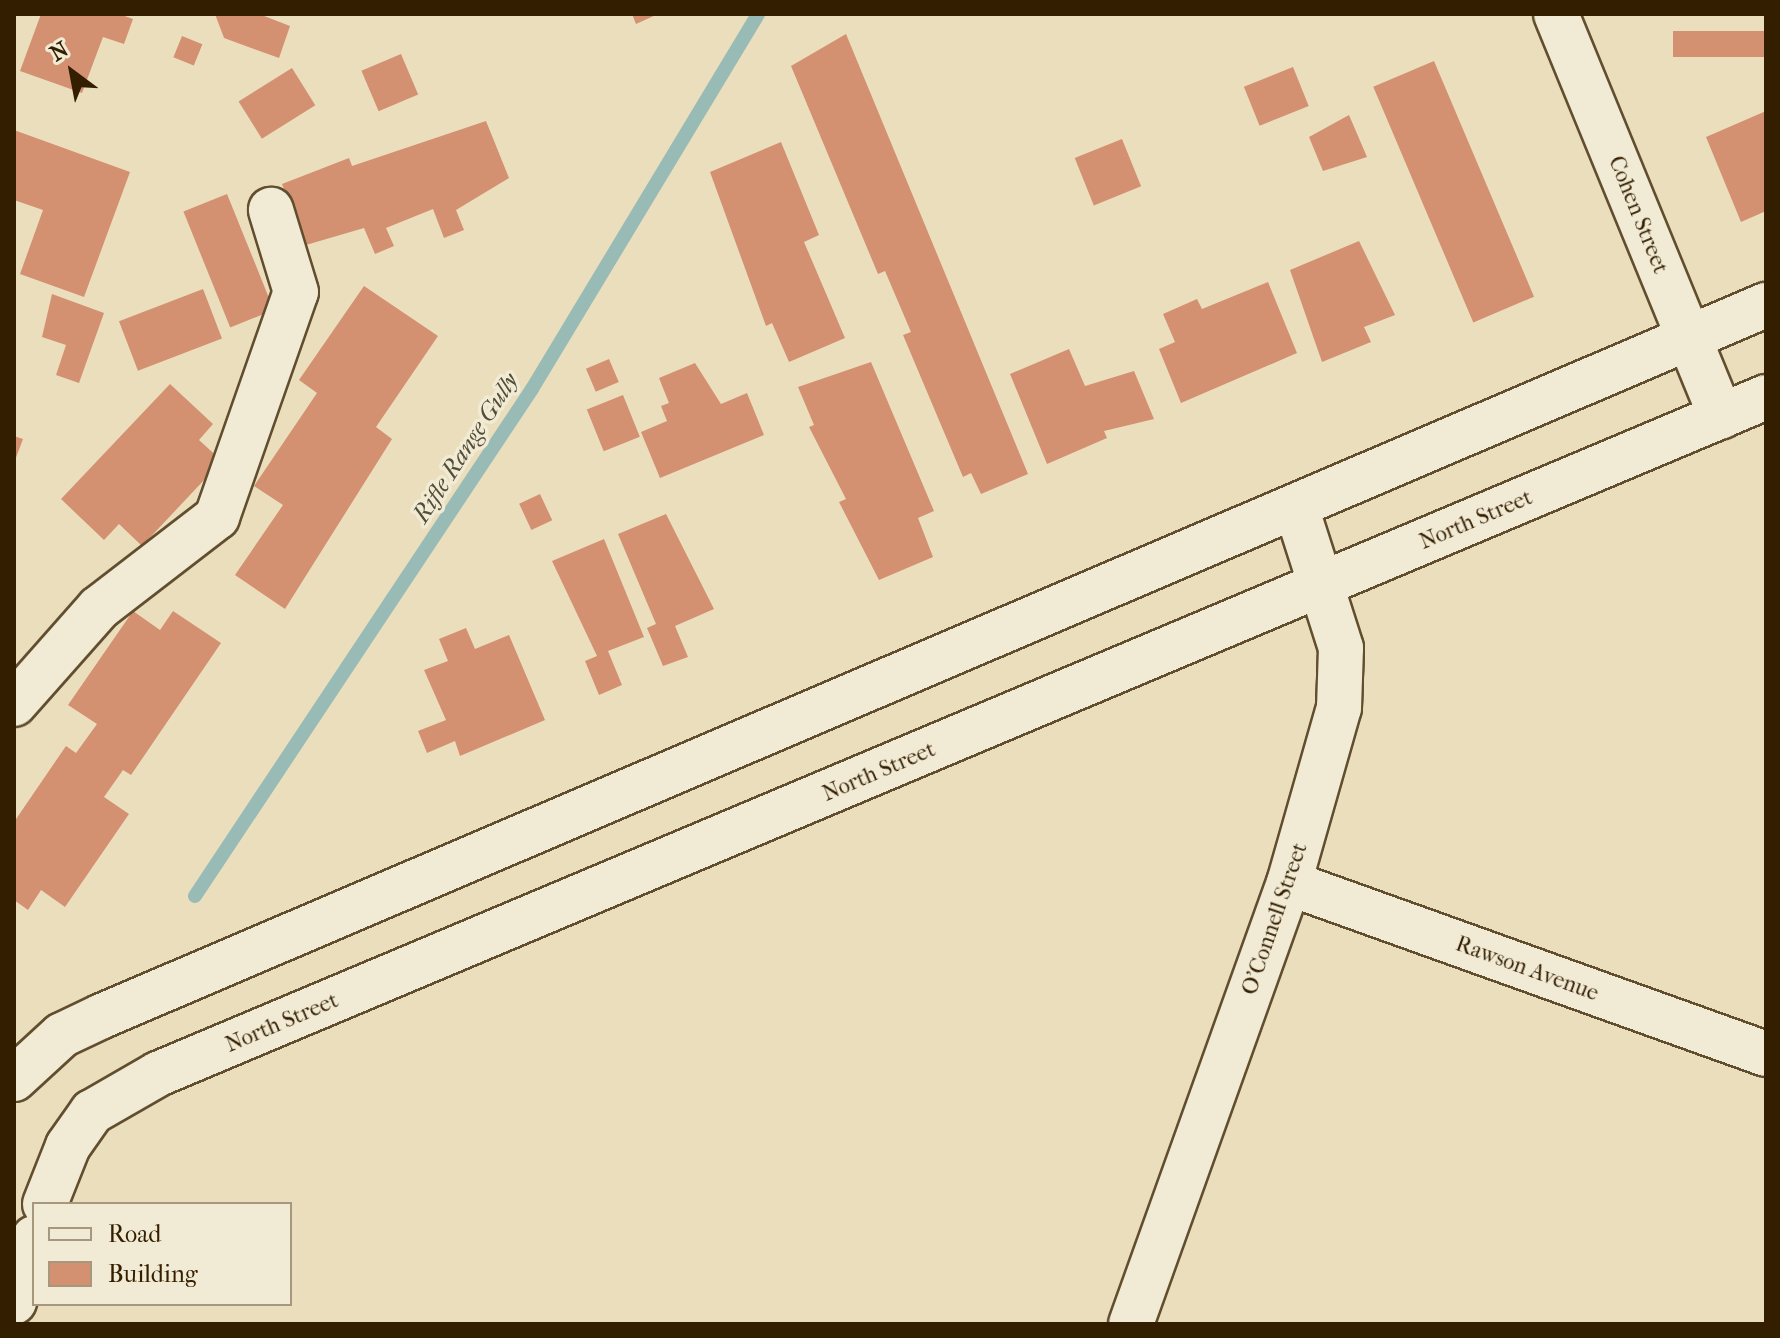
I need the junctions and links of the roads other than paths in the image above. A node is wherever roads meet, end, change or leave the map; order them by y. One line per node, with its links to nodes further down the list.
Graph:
1 (1556, 14): 4 (street, Cohen Street)
2 (271, 210): 9 (street)
3 (1766, 305): 4 (street)
4 (1687, 337): 6 (street, Cohen Street); 7 (street)
5 (1766, 397): 6 (street, North Street)
6 (1721, 416): 8 (street, North Street)
7 (1296, 507): 8 (street, O'Connell Street); 12 (street)
8 (1324, 585): 10 (street, O'Connell Street); 13 (street, North Street)
9 (14, 704)
10 (1289, 883): 11 (street, Rawson Avenue); 16 (street, O'Connell Street)
11 (1766, 1054)
12 (18, 1063)
13 (46, 1202)
14 (32, 1244): 15 (street)
15 (14, 1302)
16 (1131, 1324)

